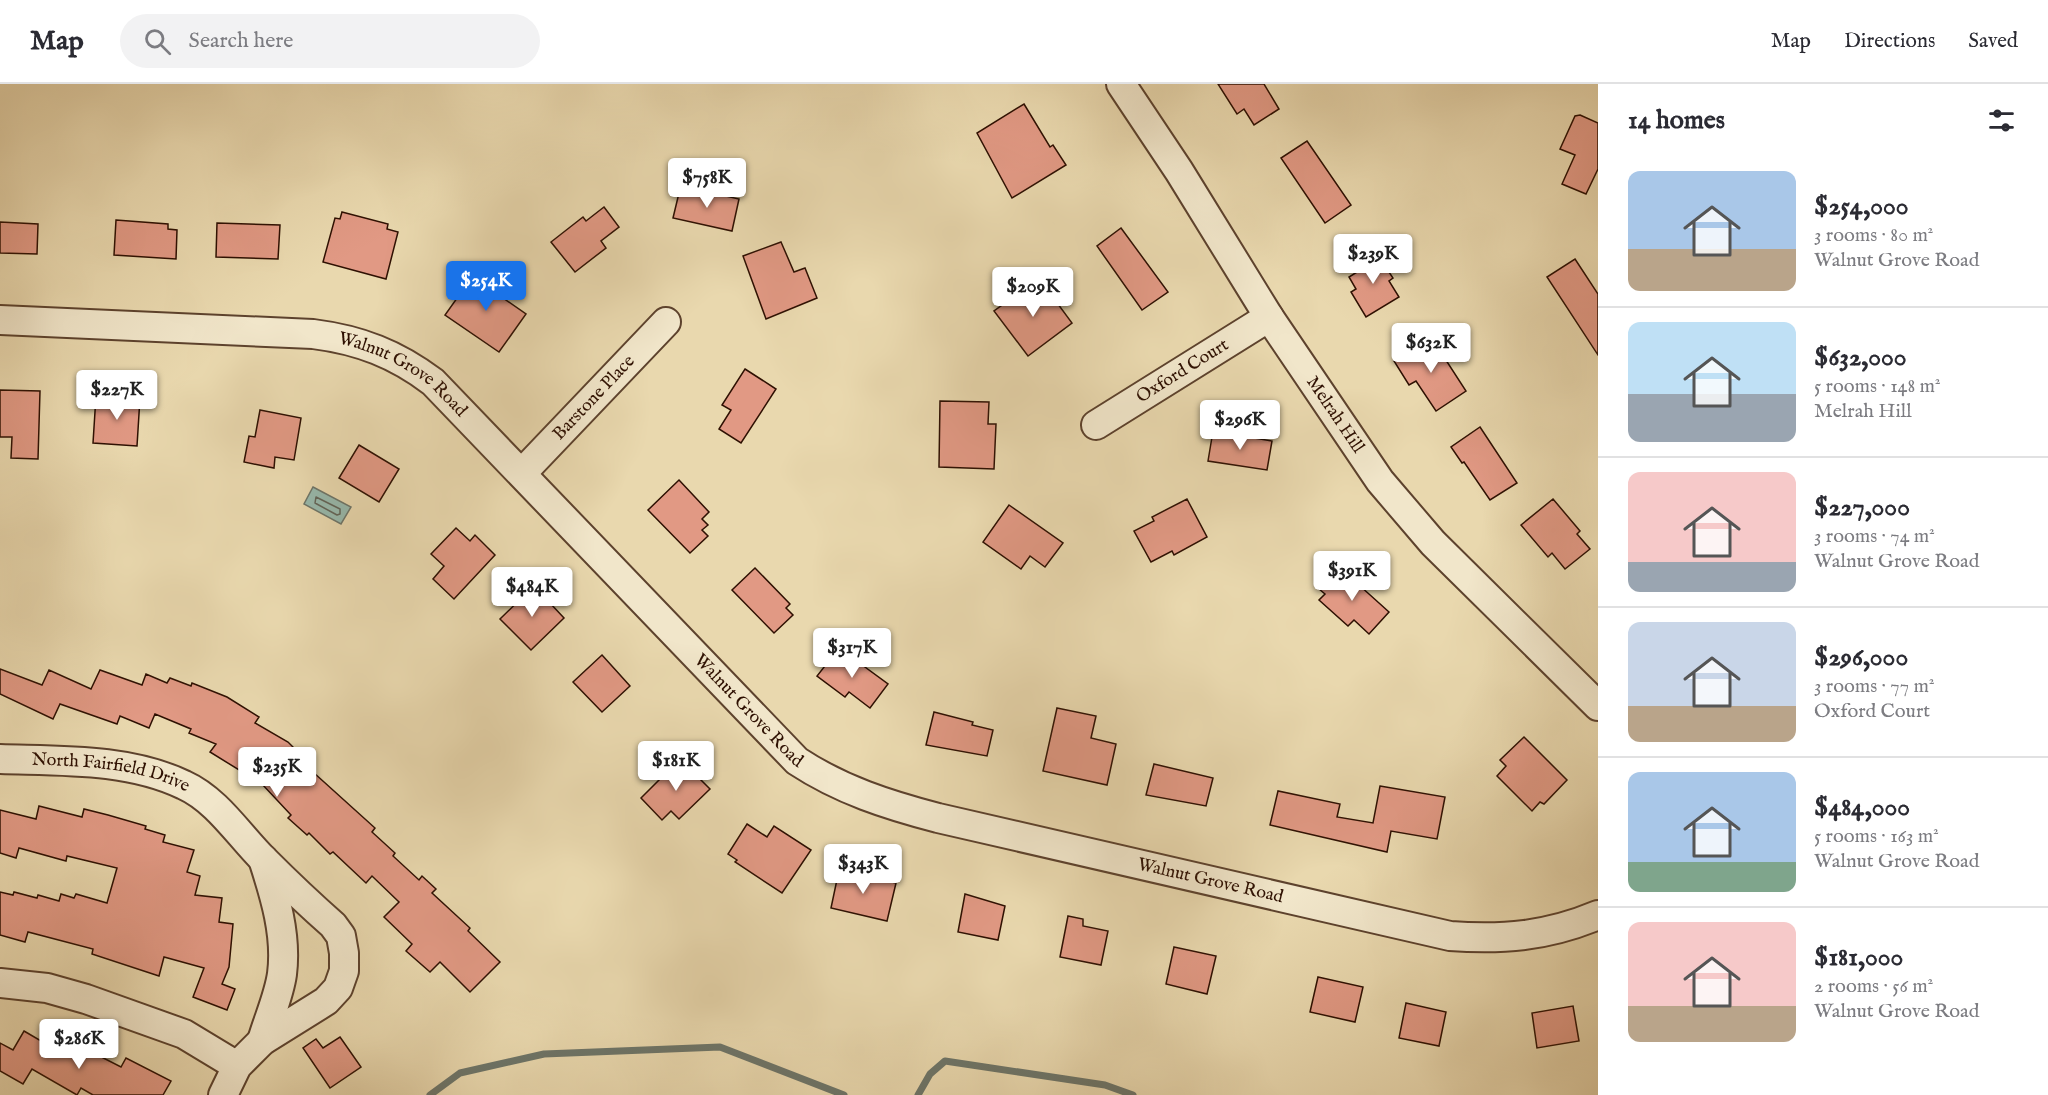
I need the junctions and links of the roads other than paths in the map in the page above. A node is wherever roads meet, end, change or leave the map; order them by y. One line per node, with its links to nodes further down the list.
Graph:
1 (1121, 84): 2 (street, Melrah Hill)
2 (1269, 317): 5 (street, Oxford Court); 7 (street, Melrah Hill)
3 (0, 320): 6 (street, Walnut Grove Road)
4 (666, 322): 6 (street, Barstone Place)
5 (1096, 425)
6 (522, 473): 10 (street, Walnut Grove Road)
7 (1598, 706)
8 (0, 759): 9 (street, North Fairfield Drive)
9 (263, 859): 12 (street, North Fairfield Drive); 12 (street, North Fairfield Drive)
10 (1598, 915)
11 (0, 983): 13 (street)
12 (262, 1041): 13 (street, North Fairfield Drive)
13 (237, 1066): 14 (street, North Fairfield Drive)
14 (224, 1095)

